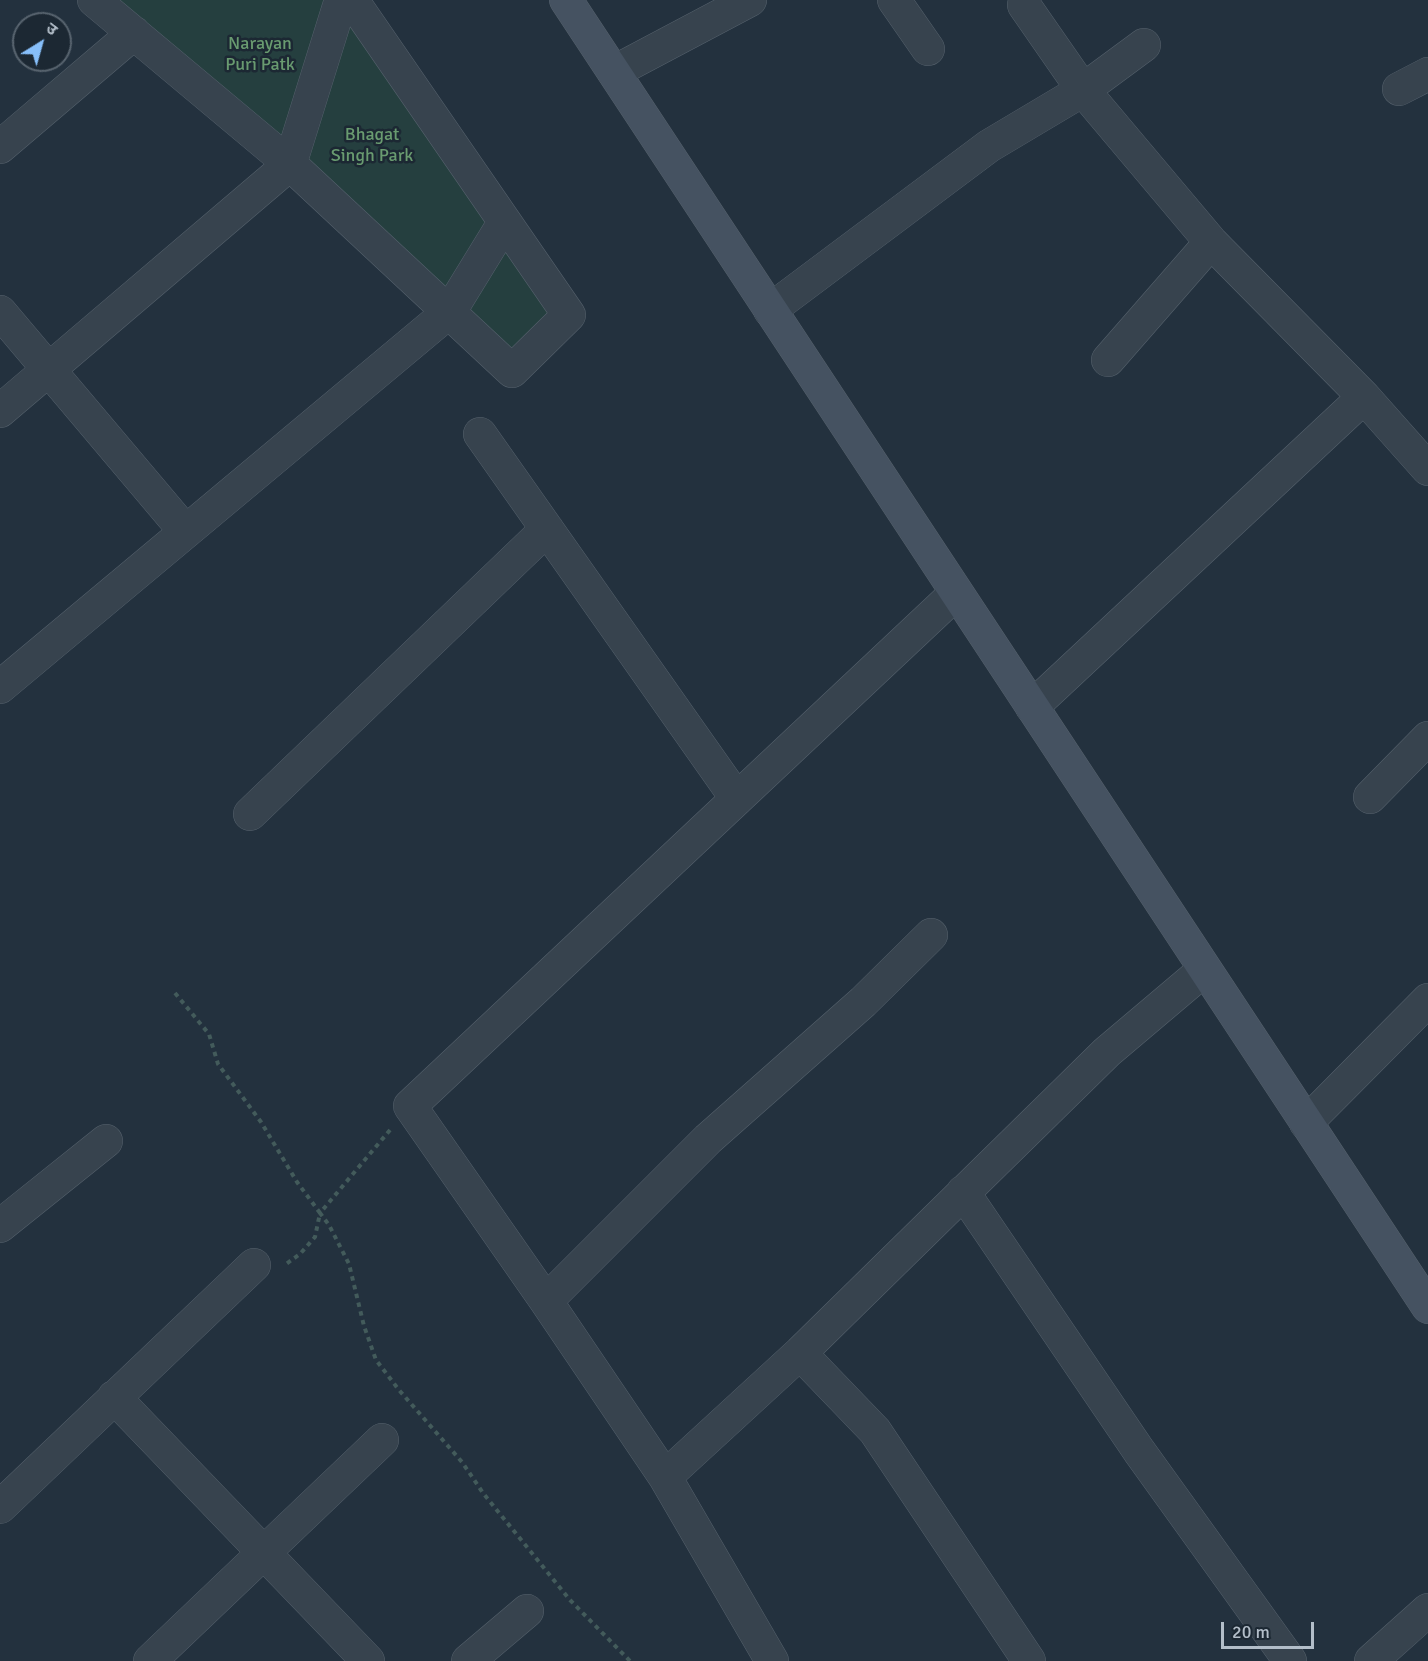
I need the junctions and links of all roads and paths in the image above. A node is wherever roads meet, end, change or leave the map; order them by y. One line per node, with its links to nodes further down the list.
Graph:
1 (94, 0): 8 (street)
2 (341, 0): 16 (street)
3 (352, 0): 17 (street)
4 (566, 0): 11 (street)
5 (750, 0): 11 (street)
6 (894, 0): 10 (street)
7 (1024, 5): 14 (street)
8 (134, 33): 15 (street); 16 (street)
9 (1144, 45): 14 (street)
10 (928, 49)
11 (614, 72): 19 (street)
12 (1428, 74): 13 (street)
13 (1399, 88)
14 (1083, 90): 18 (street); 19 (street)
15 (0, 147)
16 (291, 164): 20 (street); 23 (street)
17 (504, 223): 20 (street); 20 (street)
18 (1211, 242): 22 (street); 24 (street)
19 (770, 310): 30 (street)
20 (450, 311): 29 (street)
21 (0, 312): 23 (street)
22 (1108, 360)
23 (48, 371): 25 (street); 29 (street)
24 (1364, 397): 27 (street); 32 (street)
25 (0, 411)
26 (480, 434): 28 (street)
27 (1428, 469)
28 (548, 529): 35 (street); 36 (street)
29 (185, 531): 31 (street)
30 (956, 593): 32 (street); 35 (street)
31 (0, 687)
32 (1032, 707): 38 (street)
33 (1428, 738): 34 (street)
34 (1370, 797)
35 (737, 799): 41 (street)
36 (250, 814)
37 (931, 935): 48 (street)
38 (1204, 970): 42 (street); 44 (street)
39 (175, 993): 45 (path)
40 (1428, 1000): 42 (street)
41 (410, 1106): 45 (path); 48 (street)
42 (1306, 1123): 49 (street)
43 (106, 1141): 46 (street)
44 (963, 1192): 50 (street); 64 (street)
45 (320, 1213): 47 (path); 61 (path)
46 (0, 1226)
47 (254, 1265): 51 (street)
48 (546, 1301): 53 (street)
49 (1428, 1307)
50 (800, 1353): 53 (street); 63 (street)
51 (114, 1397): 54 (street); 55 (street)
52 (382, 1440): 55 (street)
53 (665, 1477): 62 (street)
54 (0, 1507)
55 (264, 1551): 58 (street); 59 (street)
56 (1428, 1610): 65 (street)
57 (527, 1611): 60 (street)
58 (150, 1661)
59 (368, 1661)
60 (468, 1661)
61 (630, 1661)
62 (772, 1661)
63 (1029, 1661)
64 (1290, 1661)
65 (1371, 1661)

